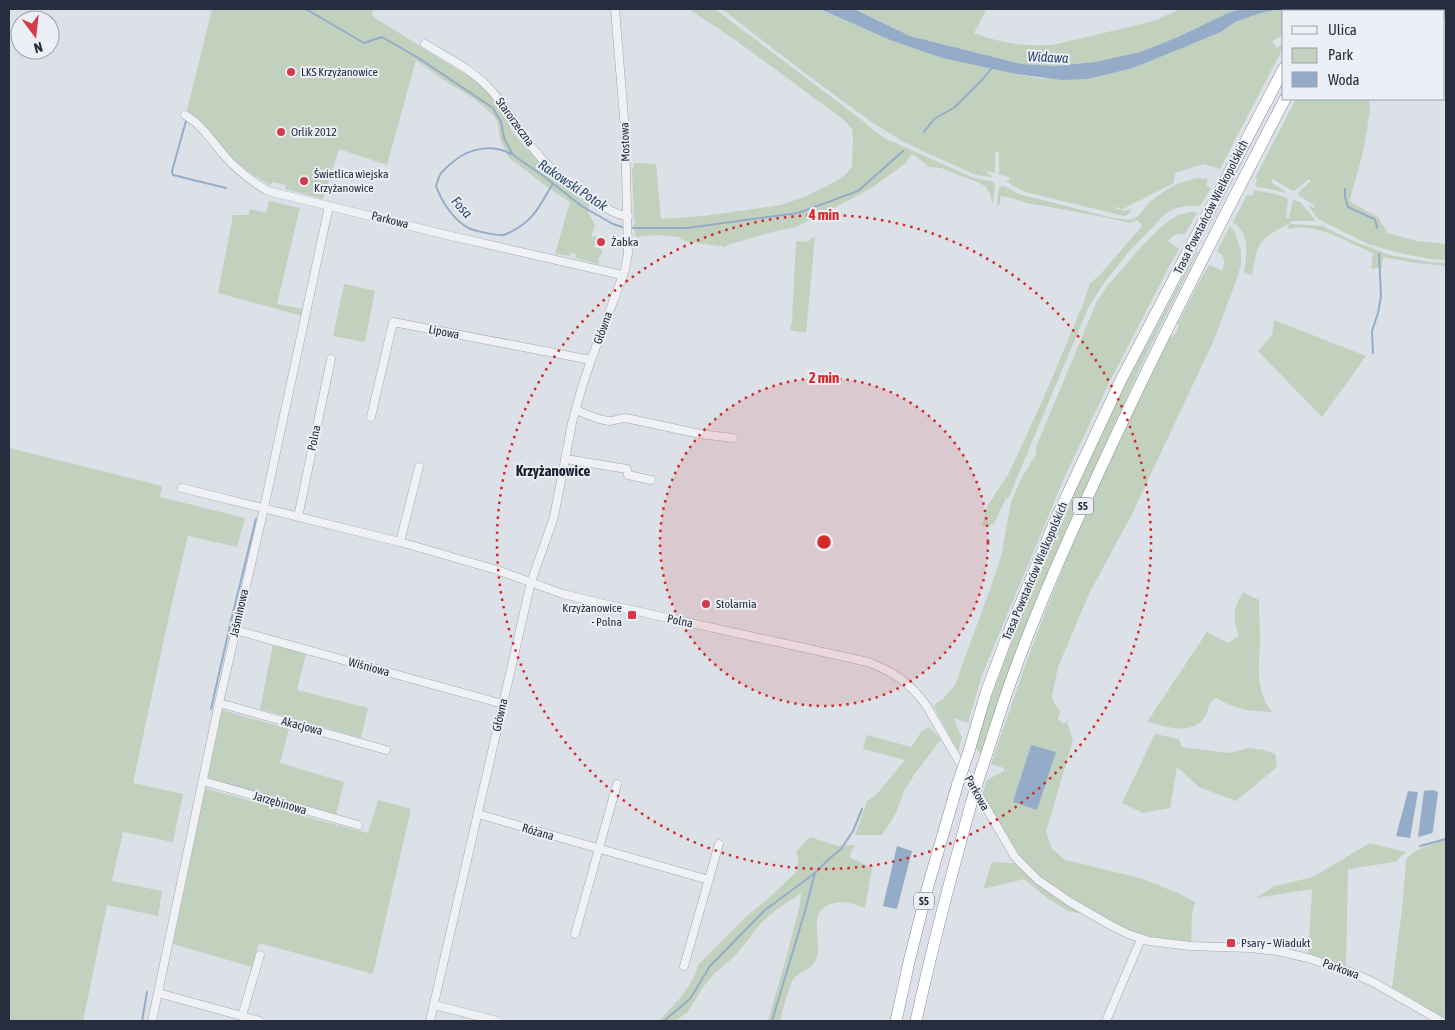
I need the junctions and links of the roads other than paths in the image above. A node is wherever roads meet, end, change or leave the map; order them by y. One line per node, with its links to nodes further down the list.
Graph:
1 (615, 9): 7 (street, Mostowa)
2 (425, 44): 7 (street, Starorzeczna)
3 (1282, 72): 45 (highway, Trasa Powstańców Wielkopolskich / S5, bridge)
4 (1284, 100): 46 (highway, Trasa Powstańców Wielkopolskich / S5, bridge)
5 (185, 115): 6 (street, Parkowa)
6 (329, 206): 8 (street, Parkowa); 18 (street, Jaśminowa)
7 (628, 220): 8 (street, Mostowa)
8 (622, 275): 10 (street, Główna)
9 (331, 360): 19 (street, Polna)
10 (591, 360): 11 (street, Główna); 12 (street, Lipowa)
11 (576, 410): 13 (street); 14 (street, Główna)
12 (371, 417)
13 (733, 438)
14 (566, 459): 16 (street); 21 (street, Główna)
15 (419, 467): 20 (street)
16 (651, 480)
17 (182, 488): 18 (street, Polna)
18 (264, 508): 19 (street, Polna); 22 (street, Jaśminowa)
19 (298, 516): 20 (street, Polna)
20 (400, 542): 21 (street, Polna)
21 (531, 582): 24 (street, Główna); 25 (street, Polna)
22 (235, 630): 23 (street, Jaśminowa); 24 (street, Wiśniowa)
23 (219, 703): 26 (street, Akacjowa); 27 (street, Jaśminowa)
24 (503, 704): 29 (street, Główna)
25 (940, 727): 35 (street, Parkowa)
26 (386, 750)
27 (203, 781): 30 (street, Jarzębinowa); 38 (street, Jaśminowa)
28 (617, 784): 32 (street)
29 (478, 814): 32 (street, Różana); 39 (street, Główna)
30 (358, 825)
31 (719, 844): 33 (street)
32 (599, 849): 33 (street, Różana); 34 (street)
33 (709, 880): 37 (street)
34 (575, 934)
35 (1141, 939): 47 (street); 48 (street, Parkowa)
36 (260, 955): 40 (street)
37 (684, 966)
38 (158, 993): 40 (street); 41 (street, Jaśminowa)
39 (434, 1005): 43 (street, Główna); 44 (street)
40 (242, 1016): 42 (street)
41 (152, 1021)
42 (260, 1021)
43 (430, 1021)
44 (497, 1021)
45 (896, 1021)
46 (916, 1021)
47 (1106, 1021)
48 (1441, 1021)

